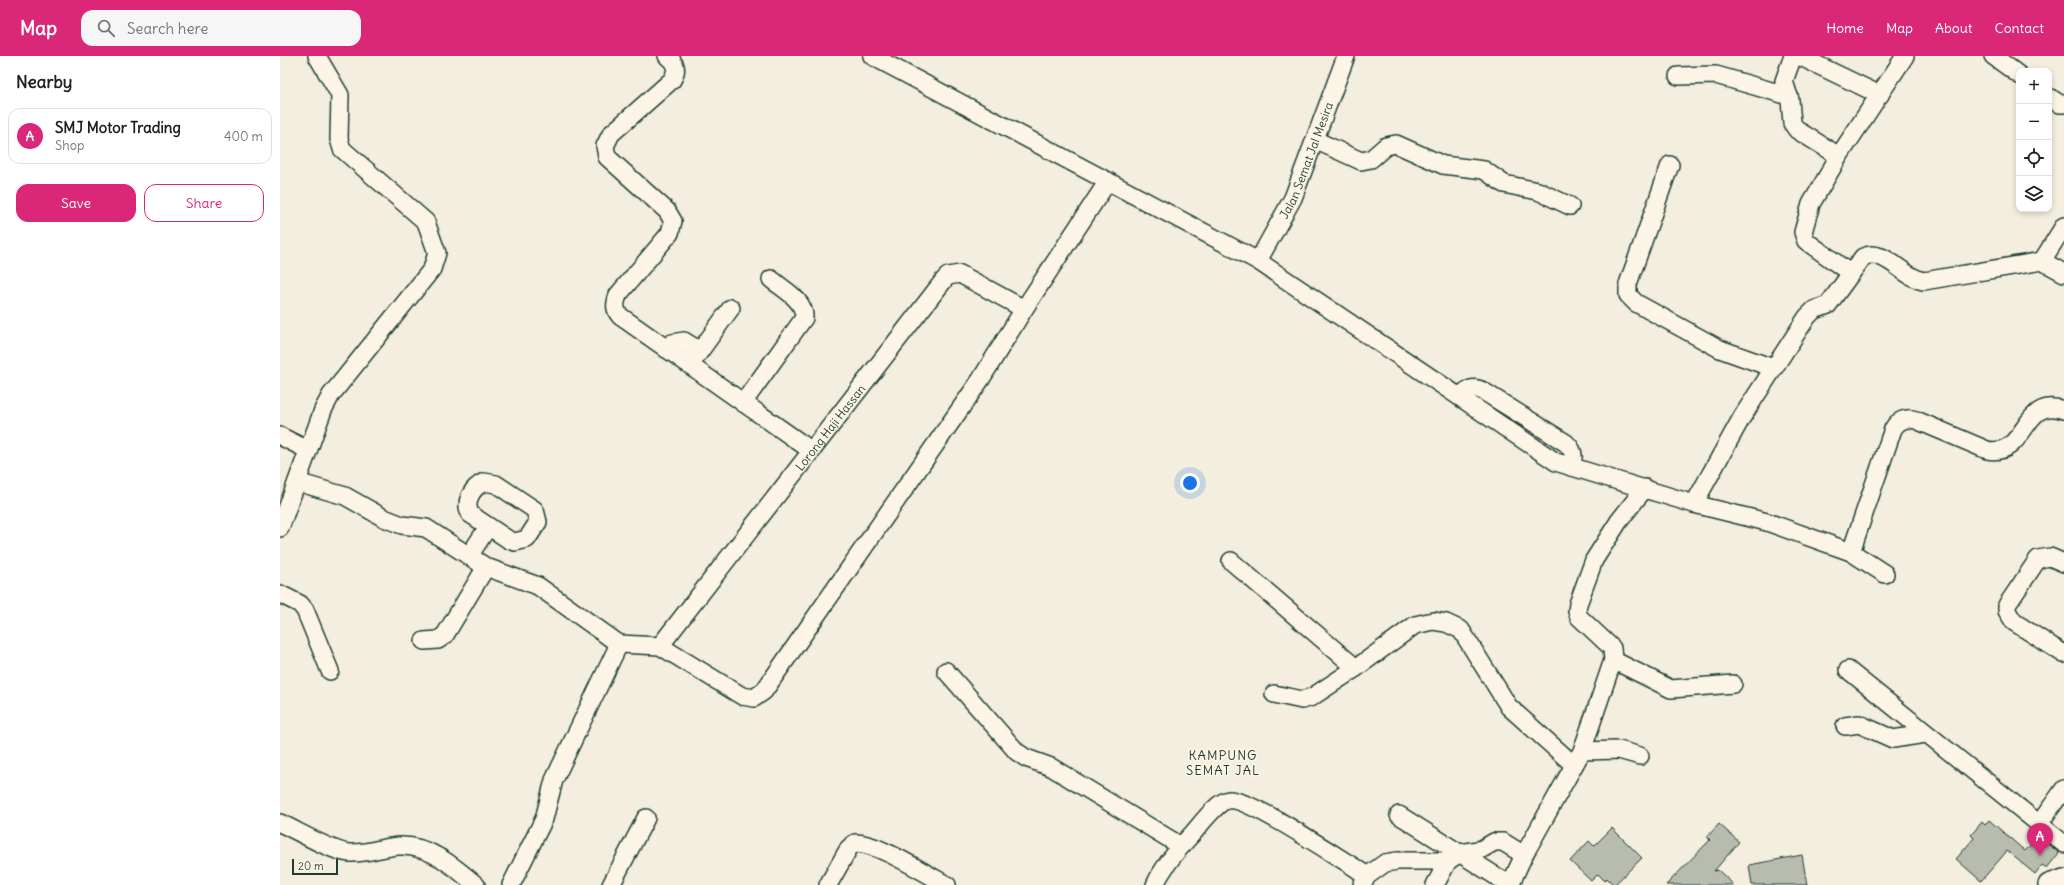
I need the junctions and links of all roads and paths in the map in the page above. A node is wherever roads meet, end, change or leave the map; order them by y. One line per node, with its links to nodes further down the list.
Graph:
1 (317, 56): 35 (street)
2 (667, 56): 28 (street)
3 (872, 56): 18 (street)
4 (1346, 56): 15 (street, Jalan Semat Jal Mesira)
5 (1793, 56): 12 (street)
6 (1799, 56): 11 (street)
7 (1905, 56): 11 (street)
8 (1993, 56): 9 (street)
9 (2016, 73)
10 (1678, 76): 12 (street)
11 (1880, 95): 16 (street)
12 (1789, 96): 16 (street)
13 (2052, 99): 14 (street)
14 (2064, 104)
15 (1315, 140): 19 (street); 21 (street, Jalan Semat Jal Mesira)
16 (1839, 156): 23 (street)
17 (1670, 165): 31 (street)
18 (1108, 181): 21 (street); 27 (street)
19 (1570, 206)
20 (2064, 226): 22 (street)
21 (1258, 261): 38 (street)
22 (2042, 261): 23 (street); 24 (street)
23 (1850, 273): 31 (street)
24 (2064, 273)
25 (771, 279): 32 (street)
26 (731, 308): 29 (street)
27 (1024, 309): 36 (street, Lorong Haji Hassan); 51 (street)
28 (666, 349): 29 (street); 30 (street)
29 (700, 351): 30 (street)
30 (690, 365): 32 (street)
31 (1773, 368): 39 (street)
32 (743, 403): 36 (street)
33 (2064, 410): 42 (street)
34 (280, 436): 35 (street)
35 (308, 450): 37 (street)
36 (812, 451): 51 (street, Lorong Haji Hassan)
37 (297, 482): 41 (street); 43 (street)
38 (1645, 488): 39 (street); 53 (street)
39 (1694, 504): 42 (street)
40 (488, 527): 43 (street)
41 (280, 528)
42 (1851, 552): 47 (street)
43 (469, 556): 46 (street)
44 (1231, 561): 54 (street)
45 (2064, 563): 52 (street)
46 (486, 567): 49 (street); 50 (street)
47 (1884, 574)
48 (280, 594): 56 (street)
49 (424, 641)
50 (619, 644): 51 (street); 76 (street)
51 (660, 646)
52 (2064, 654)
53 (1613, 660): 58 (street); 63 (street)
54 (1356, 668): 59 (street); 63 (street)
55 (1848, 670): 61 (street)
56 (330, 671)
57 (946, 671): 70 (street)
58 (1733, 684)
59 (1274, 694)
60 (1845, 726): 61 (street)
61 (1925, 734): 68 (street)
62 (1640, 756): 63 (street)
63 (1578, 758): 71 (street)
64 (2064, 788): 68 (street)
65 (1399, 815): 72 (street)
66 (646, 818): 77 (street)
67 (280, 823): 75 (street)
68 (2039, 824): 69 (street)
69 (2064, 844)
70 (1182, 846): 74 (street); 80 (street)
71 (1524, 855): 72 (street); 82 (street)
72 (1454, 857): 74 (street); 81 (street); 82 (street)
73 (2064, 880): 83 (main road)
74 (1365, 881)
75 (476, 885)
76 (511, 885)
77 (611, 885)
78 (828, 885): 79 (street)
79 (947, 885)
80 (1155, 885)
81 (1434, 885)
82 (1510, 885)
83 (2050, 885)

